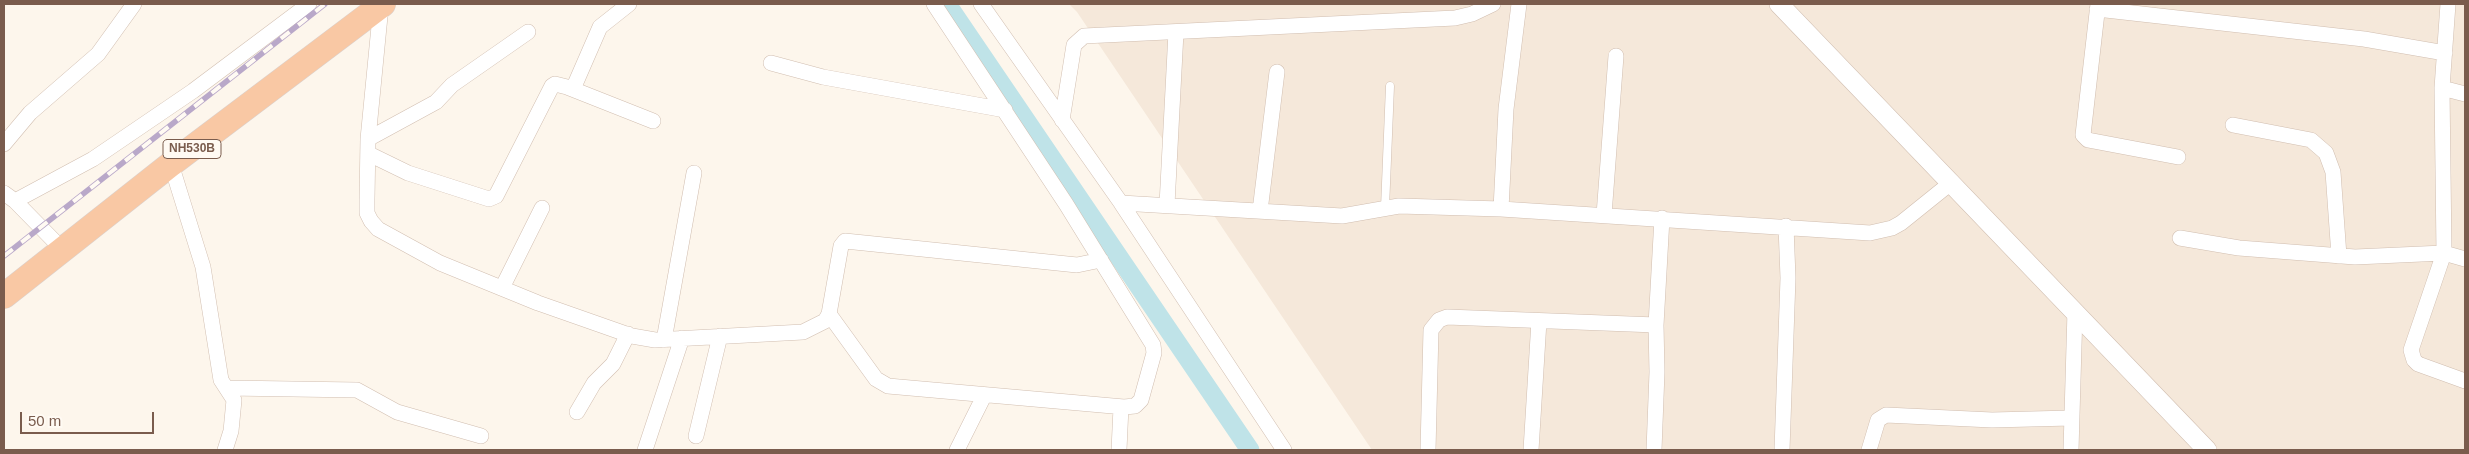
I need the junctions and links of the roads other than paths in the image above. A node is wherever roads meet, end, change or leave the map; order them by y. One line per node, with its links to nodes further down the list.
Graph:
1 (134, 4): 26 (street)
2 (309, 4): 32 (street)
3 (629, 4): 20 (street)
4 (934, 4): 22 (street)
5 (981, 4): 23 (street)
6 (1493, 4): 13 (street)
7 (1519, 4): 37 (street)
8 (1779, 4): 31 (street)
9 (2448, 4): 14 (street)
10 (382, 5): 27 (street); 29 (highway, NH530B)
11 (2097, 6): 14 (street); 28 (street)
12 (528, 32): 27 (street)
13 (1176, 32): 23 (street); 34 (street)
14 (2445, 53): 19 (street)
15 (1616, 56): 39 (street)
16 (771, 64): 22 (street)
17 (1277, 72): 38 (street)
18 (1390, 86): 36 (lane)
19 (2442, 88): 21 (street); 44 (street)
20 (573, 89): 24 (street); 27 (street)
21 (2465, 94)
22 (1005, 110): 47 (street)
23 (1062, 120): 33 (street)
24 (653, 121)
25 (2232, 125): 45 (street)
26 (4, 144)
27 (369, 146): 48 (street)
28 (2178, 157)
29 (171, 164): 43 (highway, NH530B); 59 (street)
30 (694, 173): 57 (street)
31 (1952, 182): 41 (street); 50 (street)
32 (7, 196): 43 (street)
33 (1121, 203): 34 (street); 70 (street)
34 (1167, 205): 38 (street)
35 (542, 208): 48 (street)
36 (1385, 208): 37 (street); 38 (street)
37 (1501, 209): 39 (street)
38 (1260, 211)
39 (1604, 215): 40 (street)
40 (1662, 218): 41 (street); 53 (street)
41 (1786, 226): 74 (street)
42 (2180, 238): 45 (street)
43 (62, 249): 49 (highway, NH530B)
44 (2444, 253): 45 (street); 46 (street); 58 (street)
45 (2339, 256)
46 (2465, 259)
47 (1101, 260): 51 (street); 61 (street)
48 (502, 288): 54 (street)
49 (4, 296)
50 (2075, 311): 63 (street); 77 (street)
51 (830, 314): 55 (street); 60 (street)
52 (1539, 320): 53 (street); 71 (street); 72 (street)
53 (1656, 325): 73 (street)
54 (628, 334): 57 (street); 62 (street)
55 (720, 336): 56 (street); 65 (street)
56 (682, 338): 57 (street); 67 (street)
57 (664, 340)
58 (2465, 381)
59 (228, 388): 64 (street); 66 (street)
60 (984, 396): 61 (street); 68 (street)
61 (1121, 407): 69 (street)
62 (577, 412)
63 (2071, 418): 75 (street); 76 (street)
64 (481, 436)
65 (696, 436)
66 (225, 450)
67 (645, 450)
68 (957, 450)
69 (1119, 450)
70 (1284, 450)
71 (1428, 450)
72 (1532, 450)
73 (1654, 450)
74 (1782, 450)
75 (1869, 450)
76 (2071, 450)
77 (2207, 450)

